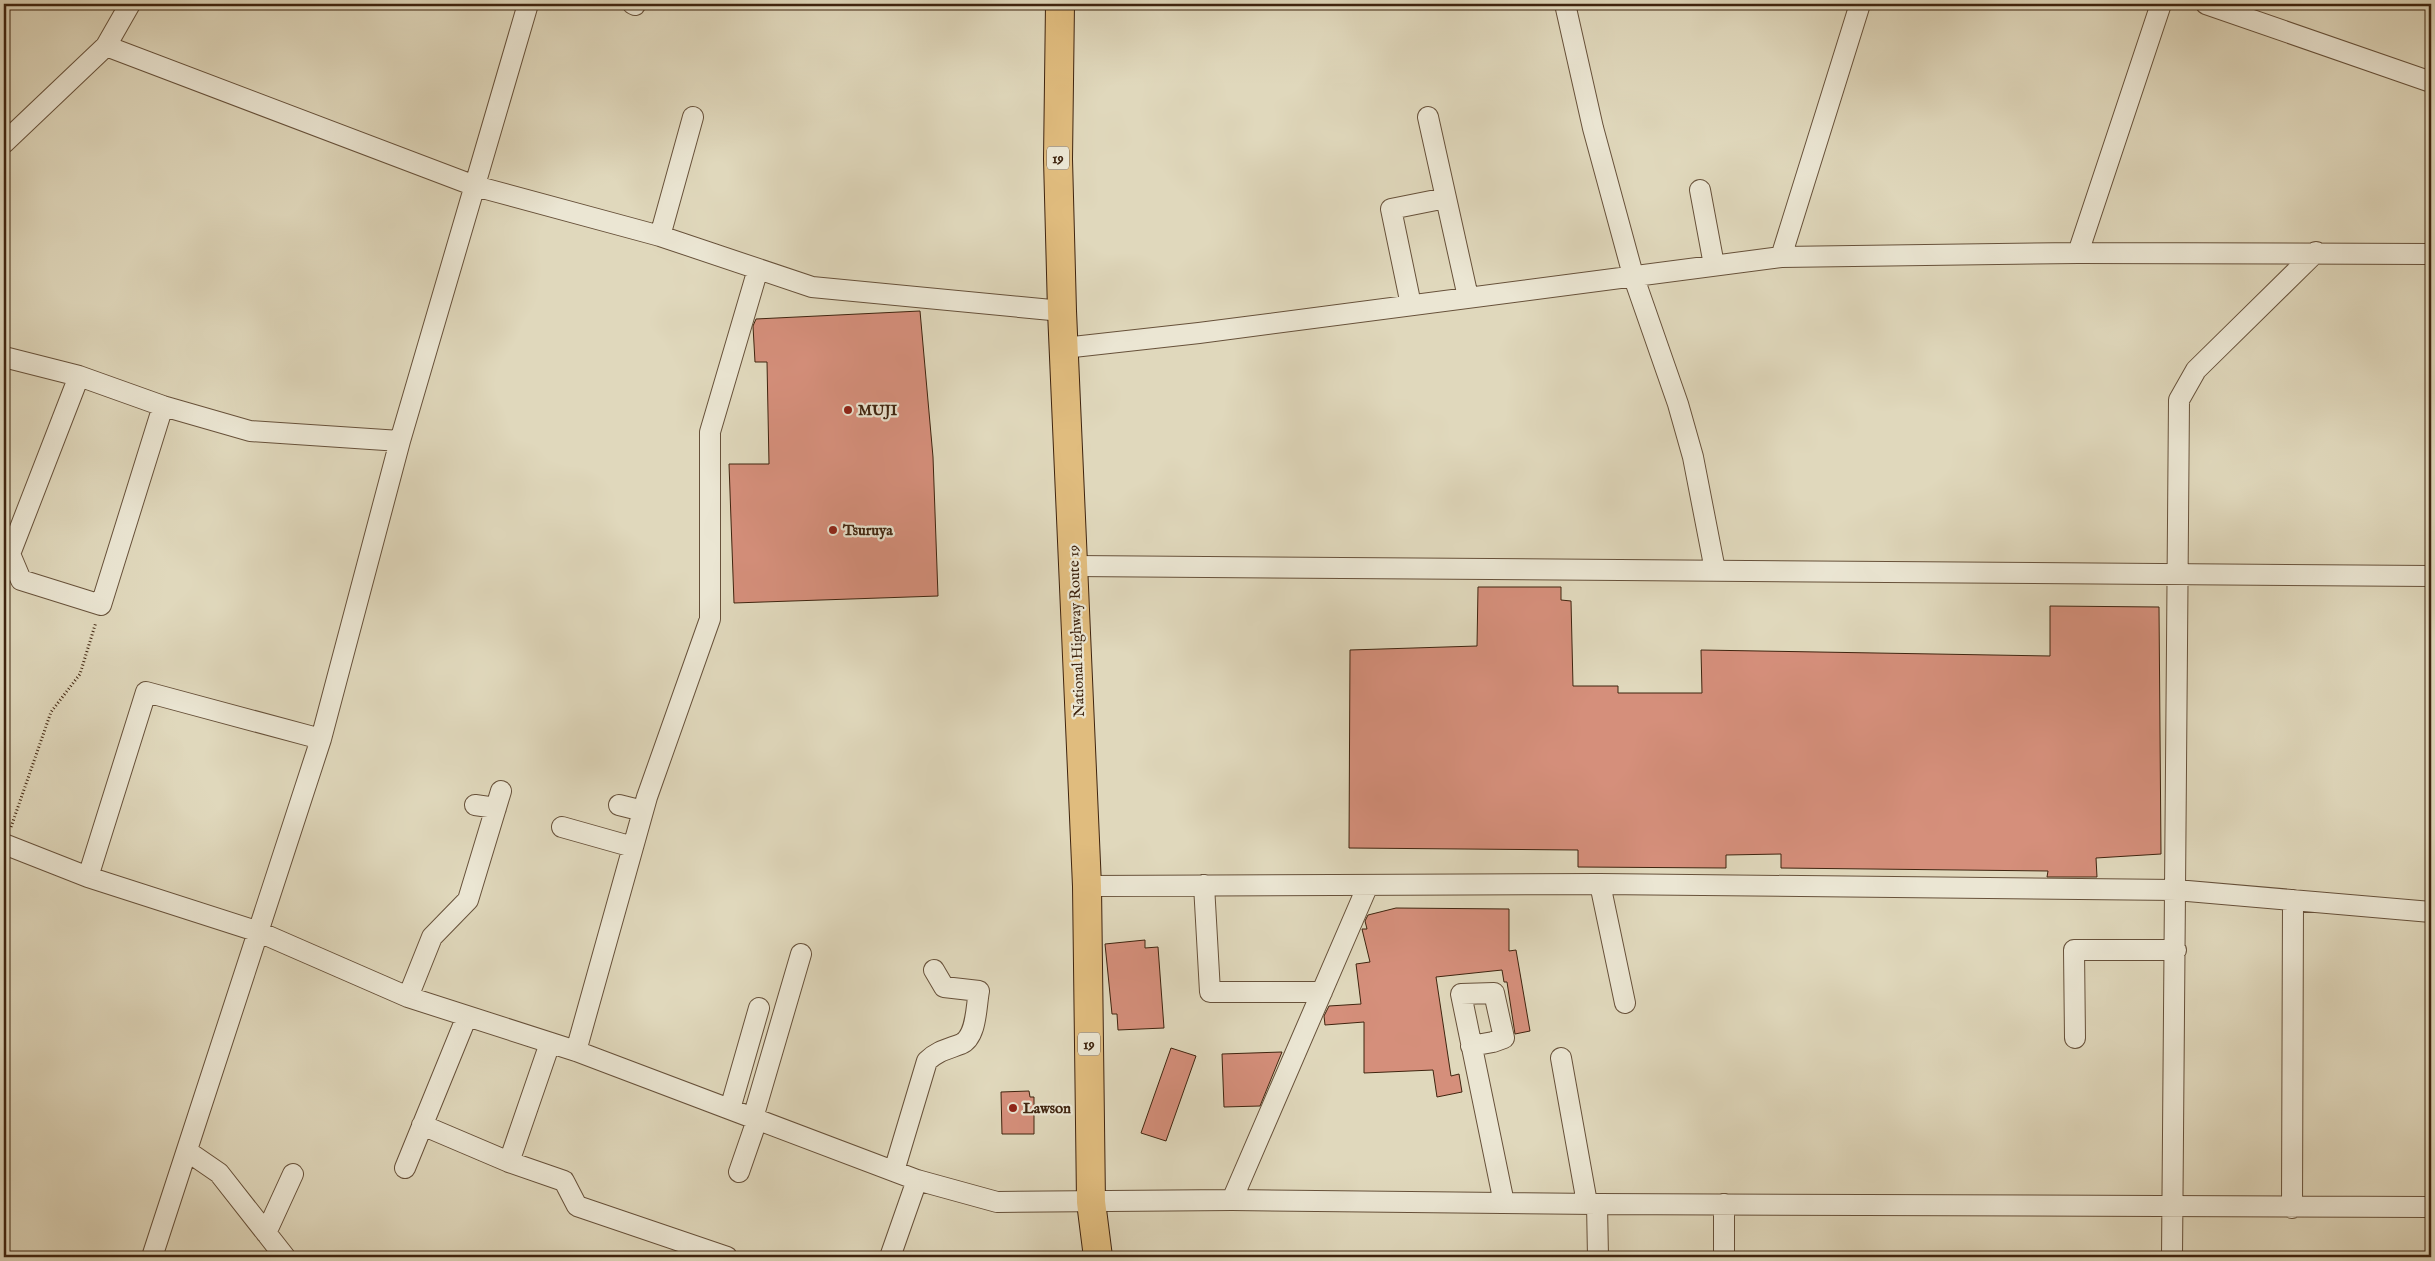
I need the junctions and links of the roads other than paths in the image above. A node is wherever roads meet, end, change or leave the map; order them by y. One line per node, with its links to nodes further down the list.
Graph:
1 (130, 4): 8 (street)
2 (528, 4): 13 (street)
3 (1060, 4): 26 (highway, National Highway Route 19 / 19)
4 (1565, 4): 23 (street)
5 (1860, 4): 20 (street)
6 (2161, 4): 18 (street)
7 (2206, 4): 9 (street)
8 (106, 46): 12 (street); 13 (street)
9 (2431, 82)
10 (693, 117): 16 (street)
11 (1428, 117): 15 (street)
12 (4, 143)
13 (475, 186): 16 (street); 31 (street)
14 (1700, 190): 21 (street)
15 (1446, 198): 24 (street); 25 (street)
16 (660, 236): 22 (street)
17 (2316, 252): 18 (street); 19 (street); 34 (street)
18 (2078, 253): 20 (street)
19 (2431, 254)
20 (1781, 257): 21 (street)
21 (1714, 265): 23 (street)
22 (758, 269): 26 (street); 39 (street)
23 (1633, 275): 24 (street); 33 (street)
24 (1468, 297): 25 (street)
25 (1411, 305): 27 (street)
26 (1062, 311): 27 (highway, National Highway Route 19 / 19)
27 (1064, 348): 32 (highway, National Highway Route 19 / 19)
28 (4, 357): 29 (street)
29 (79, 376): 30 (street); 30 (street)
30 (163, 406): 31 (street)
31 (400, 441): 36 (street)
32 (1074, 566): 33 (street); 47 (highway, National Highway Route 19 / 19)
33 (1715, 570): 34 (street)
34 (2178, 574): 35 (street); 48 (street)
35 (2431, 576)
36 (321, 739): 43 (street); 51 (street)
37 (475, 805): 56 (street)
38 (619, 805): 39 (street)
39 (642, 811): 42 (street)
40 (562, 827): 42 (street)
41 (5, 845): 43 (street)
42 (633, 847): 63 (street)
43 (88, 877): 51 (street)
44 (1600, 884): 46 (street); 48 (street); 57 (street)
45 (1204, 885): 46 (street); 47 (street); 55 (street)
46 (1368, 885): 55 (street)
47 (1086, 886): 76 (highway, National Highway Route 19 / 19)
48 (2176, 890): 49 (street); 52 (street)
49 (2293, 900): 50 (street); 82 (street)
50 (2431, 912)
51 (259, 932): 56 (street); 68 (street)
52 (2176, 950): 60 (street); 81 (street)
53 (801, 954): 66 (street)
54 (934, 970): 72 (street)
55 (1322, 992): 75 (street)
56 (408, 997): 59 (street)
57 (1625, 1002)
58 (759, 1008): 65 (street)
59 (467, 1016): 61 (street); 67 (street)
60 (2075, 1038)
61 (550, 1043): 63 (street); 69 (street)
62 (1472, 1046): 77 (street)
63 (576, 1051): 65 (street)
64 (1561, 1058): 78 (street)
65 (730, 1109): 66 (street)
66 (755, 1119): 71 (street); 72 (street)
67 (422, 1125): 69 (street); 70 (street)
68 (187, 1151): 83 (street); 84 (street)
69 (509, 1162): 86 (street)
70 (404, 1168)
71 (738, 1172)
72 (894, 1172): 74 (street)
73 (293, 1174): 83 (street)
74 (917, 1180): 76 (street); 87 (street)
75 (1232, 1200): 76 (street); 77 (street)
76 (1091, 1202): 88 (highway, National Highway Route 19 / 19)
77 (1504, 1203): 78 (street)
78 (1592, 1204): 79 (street); 89 (street)
79 (1724, 1204): 81 (street); 90 (street)
80 (2431, 1206): 82 (street)
81 (2174, 1207): 82 (street); 91 (street)
82 (2292, 1208)
83 (266, 1233): 85 (street)
84 (152, 1257)
85 (285, 1257)
86 (727, 1257)
87 (890, 1257)
88 (1098, 1257)
89 (1598, 1257)
90 (1724, 1257)
91 (2172, 1257)

